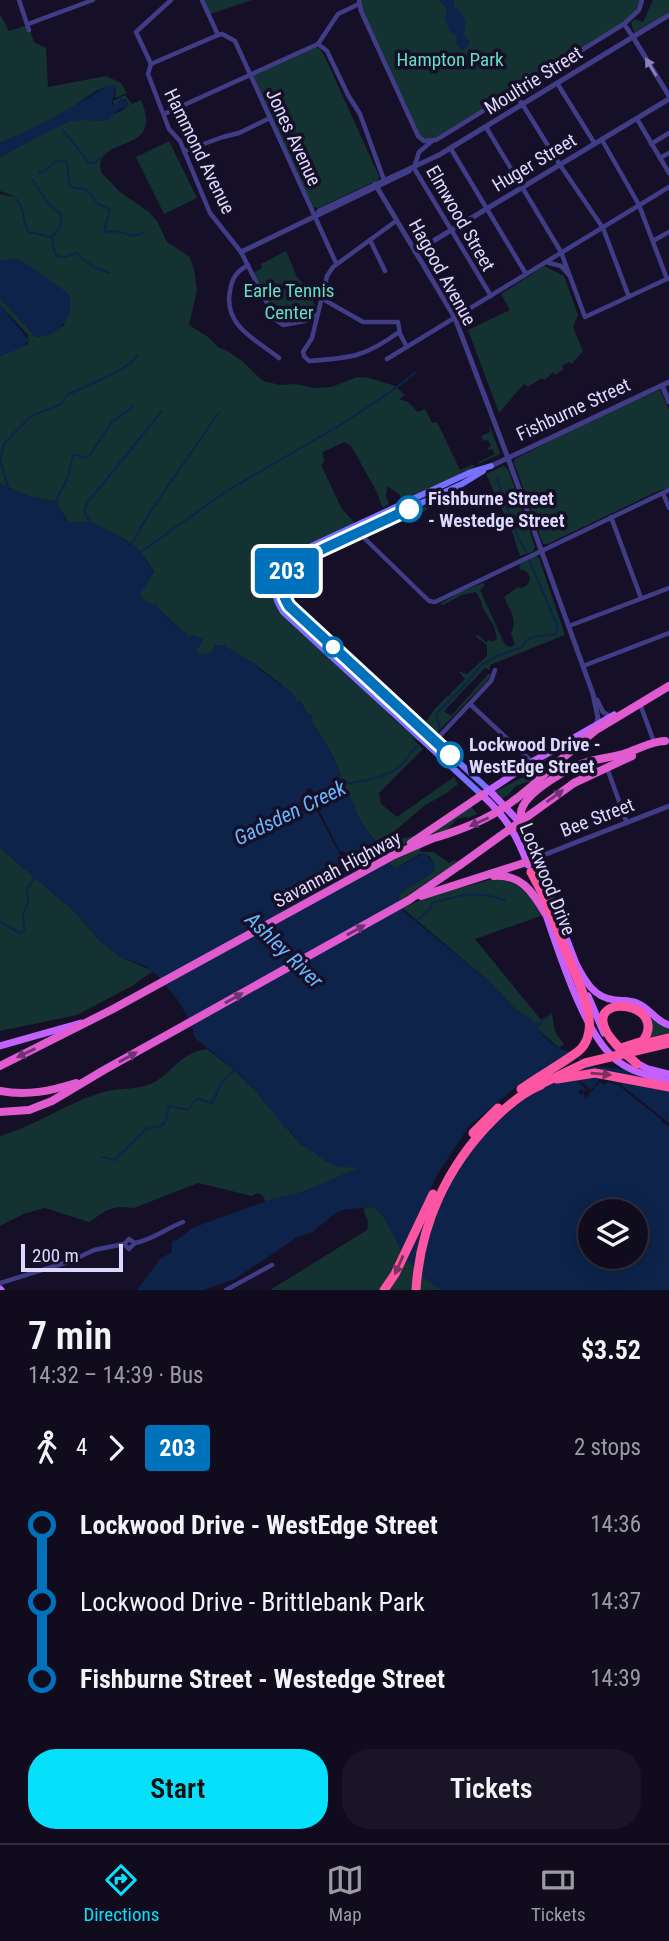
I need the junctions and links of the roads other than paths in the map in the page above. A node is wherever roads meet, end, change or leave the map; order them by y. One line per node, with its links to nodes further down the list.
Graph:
1 (19, 0): 2 (street)
2 (93, 0)
3 (171, 0): 12 (street, Hammond Avenue)
4 (202, 0): 9 (street)
5 (642, 0): 8 (street)
6 (359, 2): 11 (street); 24 (street)
7 (669, 15): 10 (street, Moultrie Street)
8 (624, 24): 10 (street); 15 (street)
9 (218, 35): 12 (street); 13 (street, Jones Avenue)
10 (633, 37): 14 (street, Moultrie Street); 17 (street, one-way to 10)
11 (318, 44): 13 (street); 37 (street)
12 (151, 64): 19 (street, Hammond Avenue)
13 (250, 75): 19 (street); 20 (street, Jones Avenue)
14 (557, 83): 18 (street, Moultrie Street); 27 (street)
15 (521, 88): 16 (street); 18 (street)
16 (510, 94): 18 (street); 26 (street)
17 (669, 98): 21 (street, Huger Street)
18 (522, 103): 22 (street, Moultrie Street); 34 (street)
19 (164, 114): 30 (street, Hammond Avenue)
20 (270, 118): 30 (street); 43 (street, Jones Avenue)
21 (637, 119): 25 (street, Huger Street); 28 (street)
22 (486, 127): 29 (street, Moultrie Street); 39 (street)
23 (669, 133): 28 (street)
24 (418, 136): 26 (street); 31 (street)
25 (602, 140): 27 (street, Huger Street); 41 (street)
26 (432, 141): 31 (street)
27 (595, 144): 34 (street, Huger Street)
28 (651, 144): 33 (street)
29 (451, 149): 35 (street, Moultrie Street); 42 (street)
30 (184, 151): 50 (street, Hammond Avenue)
31 (419, 152): 35 (street, Elmwood Street)
32 (669, 153): 33 (street)
33 (660, 158): 36 (street)
34 (559, 165): 39 (street, Huger Street); 45 (street)
35 (413, 169): 37 (street, Moultrie Street); 38 (street, Moultrie Street); 46 (street, Elmwood Street)
36 (669, 173)
37 (384, 180): 38 (street, Moultrie Street)
38 (376, 186): 43 (street, Moultrie Street); 44 (street, Hagood Avenue)
39 (523, 187): 42 (street, Huger Street); 52 (street)
40 (669, 187): 41 (street)
41 (639, 205): 45 (street); 49 (street)
42 (487, 209): 46 (street, Huger Street); 58 (street)
43 (316, 216): 50 (street, Moultrie Street); 53 (street, Jones Avenue)
44 (397, 221): 48 (street); 51 (street, Hagood Avenue)
45 (603, 228): 52 (street); 62 (street)
46 (450, 230): 51 (street, Huger Street); 61 (street, Elmwood Street)
47 (669, 232): 49 (street)
48 (370, 240): 53 (street); 57 (street)
49 (653, 241): 60 (street)
50 (241, 252): 56 (street, Hammond Avenue)
51 (415, 252): 65 (street, Hagood Avenue)
52 (561, 252): 54 (street); 55 (street); 59 (street)
53 (336, 263): 63 (street)
54 (550, 263): 55 (street); 59 (street)
55 (542, 264): 58 (street)
56 (248, 265): 64 (street, Hammond Avenue); 68 (street)
57 (385, 271)
58 (527, 274): 61 (street)
59 (571, 277): 62 (street)
60 (668, 279): 62 (street)
61 (491, 296): 65 (street)
62 (629, 297)
63 (321, 298): 64 (street); 66 (street)
64 (316, 315): 66 (street)
65 (455, 318): 67 (street); 73 (street, Hagood Avenue)
66 (400, 332): 67 (street)
67 (407, 347): 69 (street)
68 (279, 358)
69 (387, 359)
70 (669, 382): 71 (street, Fishburne Street)
71 (662, 385): 72 (street); 73 (street, Fishburne Street)
72 (669, 402)
73 (508, 457): 74 (street, Fishburne Street); 82 (street, Hagood Avenue)
74 (491, 466): 76 (main road, Fishburne Street)
75 (666, 492): 77 (street); 78 (street)
76 (434, 494): 79 (main road, Fishburne Street); 80 (main road, Fishburne Street)
77 (669, 508)
78 (611, 517): 82 (street); 84 (street)
79 (350, 528): 80 (main road); 81 (main road, Fishburne Street)
80 (358, 533): 81 (main road, Fishburne Street); 82 (street)
81 (314, 549): 85 (main road, Lockwood Drive); 87 (main road, Lockwood Drive)
82 (540, 550): 86 (street, Hagood Avenue)
83 (669, 588): 84 (street)
84 (641, 599): 86 (street)
85 (306, 622): 87 (main road); 89 (main road, Lockwood Drive)
86 (569, 626): 91 (street, Hagood Avenue)
87 (300, 628): 90 (main road, Lockwood Drive)
88 (669, 633): 91 (street)
89 (346, 659): 90 (main road); 93 (main road, Lockwood Drive)
90 (341, 666): 95 (main road, Lockwood Drive)
91 (583, 666): 96 (street, Hagood Avenue)
92 (495, 670): 98 (street)
93 (373, 684): 95 (main road); 99 (main road, Lockwood Drive)
94 (669, 686): 97 (highway, Savannah Highway)
95 (367, 690): 100 (main road, Lockwood Drive)
96 (593, 694): 101 (street, Hagood Avenue); 102 (street, Hagood Avenue)
97 (639, 703): 101 (main road); 105 (street); 114 (highway, Savannah Highway, one-way to 114, bridge)
98 (470, 704): 103 (street); 107 (street)
99 (401, 710): 100 (main road); 103 (main road, Lockwood Drive)
100 (395, 716): 106 (main road, Lockwood Drive)
101 (611, 717): 102 (main road)
102 (596, 725): 107 (main road)
103 (435, 741): 106 (main road); 109 (main road, Lockwood Drive)
104 (667, 741): 105 (highway); 108 (highway)
105 (654, 743): 113 (highway)
106 (429, 747): 109 (main road, Lockwood Drive)
107 (532, 762): 110 (main road)
108 (607, 767): 112 (street); 119 (highway, one-way to 108, bridge)
109 (468, 778): 110 (main road, Lockwood Drive)
110 (485, 793): 113 (main road, Lockwood Drive); 114 (highway); 115 (main road, Lockwood Drive)
111 (669, 807): 112 (street, Bee Street)
112 (627, 823): 115 (street, Bee Street)
113 (524, 827): 115 (main road, Lockwood Drive)
114 (394, 855): 122 (highway, Savannah Highway)
115 (532, 860): 116 (main road, Lockwood Drive); 117 (highway); 118 (main road, Lockwood Drive)
116 (531, 872): 118 (main road); 120 (main road, Lockwood Drive); 134 (highway, bridge)
117 (474, 880): 119 (highway); 120 (highway)
118 (551, 898): 121 (main road, Lockwood Drive)
119 (407, 901): 129 (highway, one-way to 119)
120 (545, 914): 131 (main road, Lockwood Drive, bridge)
121 (575, 961): 123 (main road); 127 (main road, Lockwood Drive)
122 (95, 1018): 125 (main road); 128 (highway, Savannah Highway, one-way to 128)
123 (669, 1025)
124 (669, 1041): 126 (highway); 132 (highway, bridge)
125 (0, 1046)
126 (624, 1047): 127 (highway); 134 (highway, bridge)
127 (637, 1064): 130 (main road, Lockwood Drive)
128 (0, 1066)
129 (104, 1070): 135 (highway); 136 (highway)
130 (669, 1074)
131 (669, 1081)
132 (535, 1087): 133 (highway, one-way to 133, bridge); 144 (highway)
133 (669, 1087)
134 (521, 1089): 137 (highway)
135 (0, 1091)
136 (0, 1112)
137 (433, 1194): 142 (highway, one-way to 142); 143 (highway)
138 (183, 1222): 140 (street)
139 (272, 1265): 141 (street)
140 (0, 1283)
141 (226, 1290)
142 (384, 1290)
143 (411, 1290)
144 (416, 1290)

